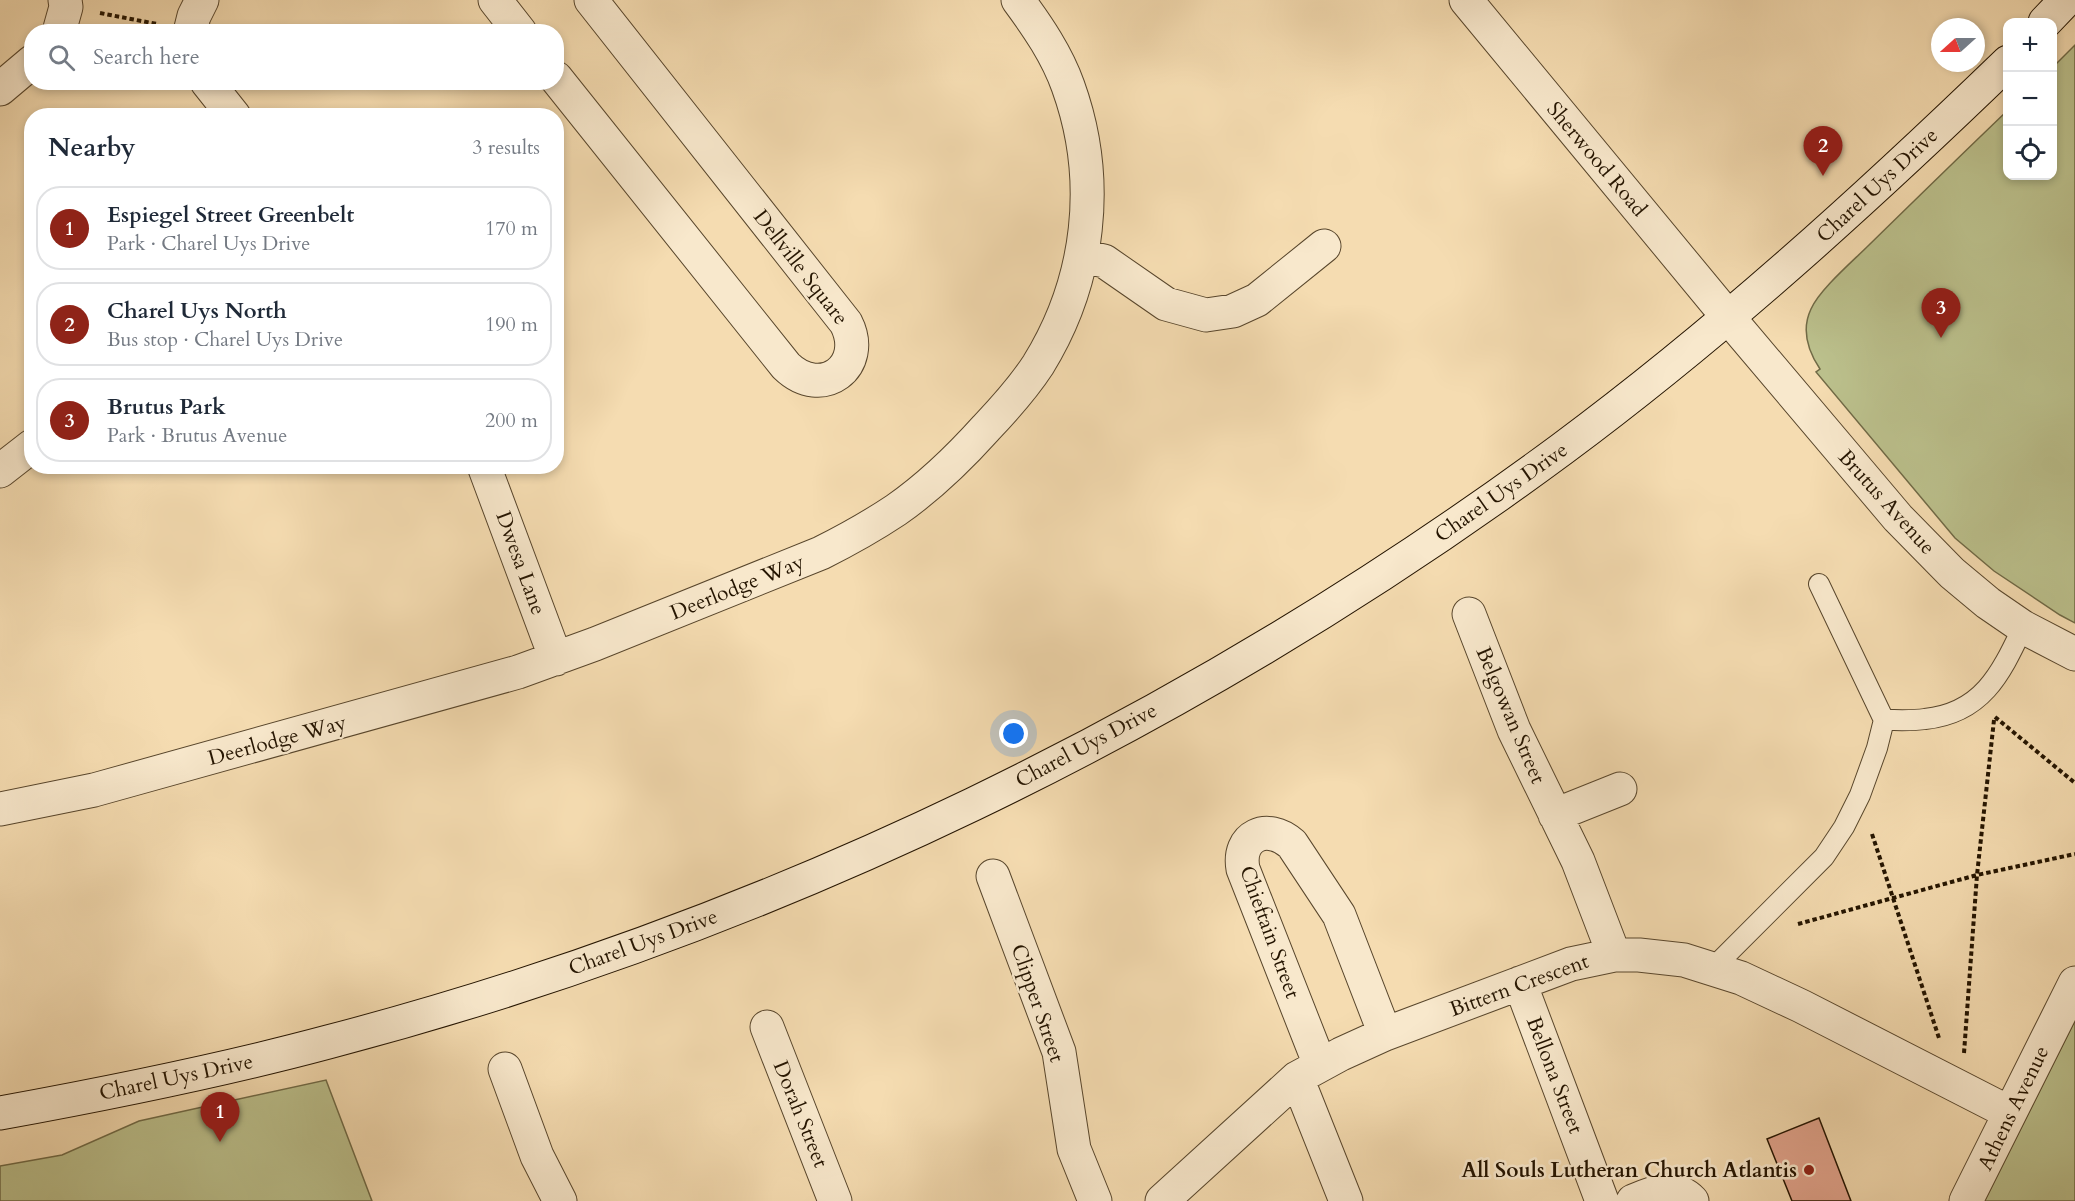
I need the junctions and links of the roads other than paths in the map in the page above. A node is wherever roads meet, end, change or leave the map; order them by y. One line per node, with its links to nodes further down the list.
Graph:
1 (202, 0): 8 (street)
2 (495, 0): 9 (street)
3 (591, 0): 12 (street, Dellville Square)
4 (1018, 0): 17 (street, Deerlodge Way)
5 (1466, 0): 18 (street, Sherwood Road)
6 (2066, 0): 7 (street)
7 (2049, 18)
8 (192, 24)
9 (514, 24)
10 (2003, 66): 18 (street, Charel Uys Drive)
11 (24, 69): 13 (street)
12 (564, 88)
13 (0, 89)
14 (213, 90): 15 (street)
15 (228, 108)
16 (1324, 246): 17 (street)
17 (1083, 256): 26 (street, Deerlodge Way)
18 (1728, 317): 24 (street, Brutus Avenue); 40 (street, Charel Uys Drive)
19 (24, 452): 20 (street)
20 (0, 471)
21 (487, 474): 26 (street, Dwesa Lane)
22 (1820, 584): 27 (lane)
23 (1469, 614): 30 (street, Belgowan Street)
24 (2023, 627): 25 (street, Brutus Avenue); 27 (lane)
25 (2075, 654)
26 (556, 659): 29 (street, Deerlodge Way)
27 (1884, 720): 33 (lane)
28 (1620, 789): 30 (street)
29 (0, 809)
30 (1555, 815): 32 (street, Belgowan Street)
31 (993, 876): 44 (street, Clipper Street)
32 (1614, 955): 33 (street, Bittern Crescent); 35 (street, Bittern Crescent)
33 (1713, 968): 41 (street, Bittern Crescent)
34 (2075, 982): 41 (street, Athens Avenue)
35 (1520, 983): 37 (street, Bittern Crescent); 47 (street, Bellona Street)
36 (767, 1027): 43 (street, Dorah Street)
37 (1385, 1034): 39 (street, Bittern Crescent); 39 (street, Chieftain Street)
38 (505, 1069): 42 (street)
39 (1309, 1072): 45 (street, Bittern Crescent); 46 (street, Chieftain Street)
40 (0, 1113)
41 (2010, 1113): 50 (street, Athens Avenue)
42 (560, 1201)
43 (836, 1201)
44 (1095, 1201)
45 (1162, 1201)
46 (1346, 1201)
47 (1602, 1201)
48 (1633, 1201): 49 (street)
49 (1692, 1201)
50 (1966, 1201)

